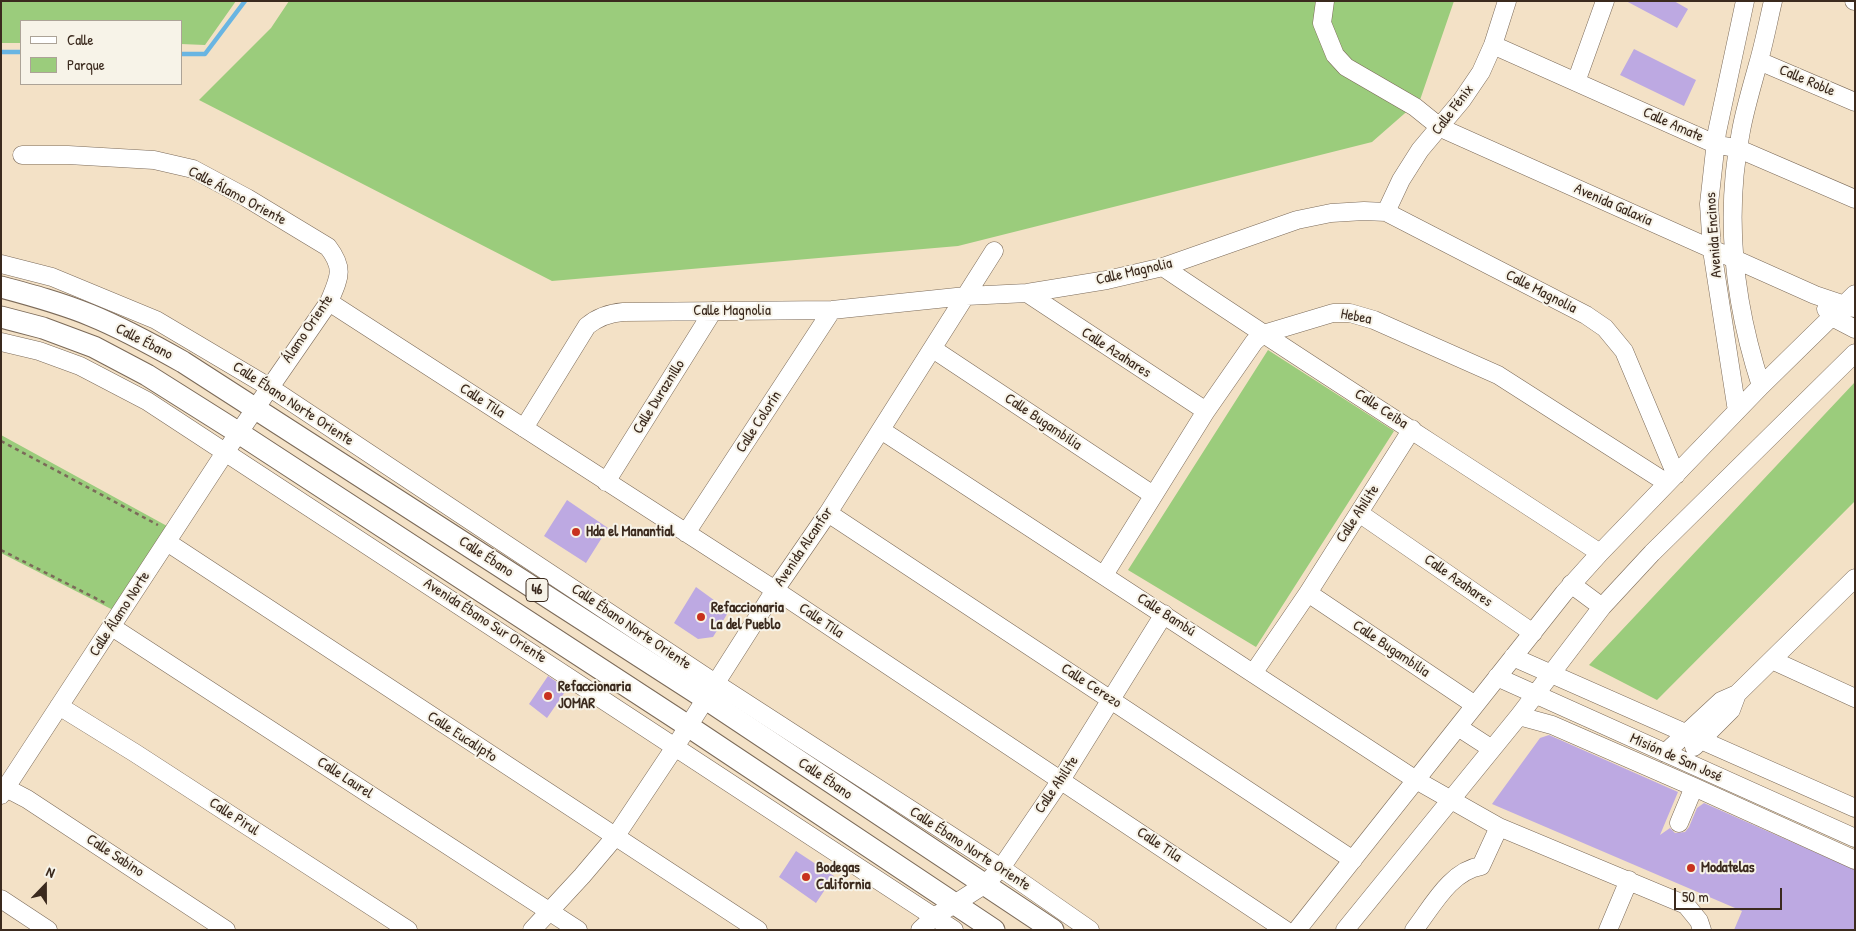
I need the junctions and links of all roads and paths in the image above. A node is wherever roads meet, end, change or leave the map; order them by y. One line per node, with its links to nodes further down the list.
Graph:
1 (1325, 1): 10 (street, Avenida Galaxia)
2 (1507, 1): 6 (street, Calle Fénix)
3 (1605, 1): 8 (street)
4 (1745, 1): 11 (street, Avenida Encinos)
5 (1772, 1): 7 (street, Avenida Encinos)
6 (1493, 45): 8 (street, Calle Amate); 10 (street, Calle Fénix)
7 (1759, 61): 9 (street, Calle Roble); 12 (street, Avenida Encinos)
8 (1576, 82): 11 (street, Calle Amate)
9 (1855, 102)
10 (1441, 128): 15 (street, Calle Fénix); 17 (street, Avenida Galaxia)
11 (1715, 144): 12 (street, Calle Amate); 17 (street, Avenida Encinos)
12 (1739, 149): 14 (street, Calle Amate); 19 (street, Avenida Encinos)
13 (22, 155): 16 (street, Calle Álamo Oriente)
14 (1855, 199)
15 (1386, 212): 21 (street, Calle Magnolia); 48 (street, Calle Magnolia)
16 (328, 247): 26 (street, Álamo Oriente)
17 (1712, 250): 19 (street, Avenida Galaxia); 40 (street, Avenida Encinos)
18 (994, 251): 25 (street, Avenida Alcanfor)
19 (1734, 259): 24 (street, Avenida Galaxia); 37 (street, Avenida Encinos)
20 (1, 264): 38 (street, Calle Ébano Norte Oriente)
21 (1163, 267): 23 (street, Calle Magnolia); 33 (street, Calle Ceiba)
22 (1, 287): 39 (main road, Calle Ébano / 46)
23 (1027, 294): 25 (street, Calle Magnolia); 41 (street, Calle Azahares)
24 (1815, 295): 27 (street, Avenida Galaxia); 31 (street, Avenida Galaxia)
25 (966, 296): 28 (street, Calle Magnolia); 35 (street, Avenida Alcanfor)
26 (329, 302): 38 (street, Álamo Oriente); 42 (street, Calle Tila)
27 (1852, 302): 31 (street)
28 (832, 310): 29 (street, Calle Magnolia); 53 (street, Calle Colorín)
29 (713, 311): 42 (street, Calle Magnolia); 49 (street, Calle Duraznillo)
30 (1, 317): 45 (main road, Calle Ébano / 46)
31 (1832, 318): 32 (street, Avenida Galaxia); 37 (street)
32 (1855, 329)
33 (1263, 334): 41 (street); 43 (street, Calle Ceiba); 48 (street, Hebea)
34 (1, 342): 47 (street, Avenida Ébano Sur Oriente)
35 (933, 348): 44 (street, Avenida Alcanfor); 50 (street, Calle Bugambilia)
36 (1855, 353): 63 (street)
37 (1761, 386): 40 (street)
38 (269, 387): 39 (street, Álamo Oriente); 73 (street, Calle Ébano Norte Oriente)
39 (255, 408): 45 (street, Álamo Oriente); 73 (main road, Calle Ébano / 46)
40 (1737, 411): 48 (street)
41 (1206, 412): 50 (street)
42 (524, 428): 49 (street, Calle Tila)
43 (1412, 429): 51 (street, Calle Ahilite); 56 (street, Calle Ceiba)
44 (881, 430): 52 (street, Avenida Alcanfor); 57 (street, Calle Bambú)
45 (239, 432): 47 (street, Calle Álamo Norte); 80 (main road, Calle Ébano / 46)
46 (1, 441): 54 (path)
47 (226, 452): 54 (street, Calle Álamo Norte); 83 (street, Avenida Ébano Sur Oriente)
48 (1672, 479): 56 (street)
49 (606, 482): 53 (street, Calle Tila)
50 (1153, 495): 57 (street)
51 (1359, 512): 61 (street, Calle Ahilite); 67 (street, Calle Azahares)
52 (828, 513): 60 (street, Avenida Alcanfor); 76 (street, Calle Cerezo)
53 (686, 533): 60 (street, Calle Tila)
54 (170, 538): 64 (street, Calle Álamo Norte); 94 (street, Calle Eucalipto)
55 (1, 550): 64 (path)
56 (1600, 553): 59 (street)
57 (1104, 575): 65 (street, Calle Bambú)
58 (1855, 578): 62 (street)
59 (1571, 584): 63 (street); 67 (street)
60 (775, 590): 73 (street, Avenida Alcanfor); 86 (street, Calle Tila)
61 (1308, 593): 70 (street, Calle Ahilite); 78 (street, Calle Bugambilia)
62 (1848, 595): 69 (street)
63 (1602, 607): 71 (street)
64 (122, 611): 66 (street, Calle Álamo Norte)
65 (1164, 614): 70 (street, Calle Bambú); 76 (street, Calle Ahilite)
66 (112, 627): 77 (street, Calle Álamo Norte); 103 (street, Calle Laurel)
67 (1533, 633): 68 (street)
68 (1513, 657): 71 (street, Misión de San José); 72 (street)
69 (1772, 660): 75 (street); 82 (street)
70 (1254, 672): 87 (street, Calle Bambú)
71 (1551, 675): 74 (street); 82 (street, Misión de San José)
72 (1497, 677): 74 (street, Misión de San José); 78 (street)
73 (710, 691): 80 (street, Avenida Alcanfor); 98 (street, Calle Ébano Norte Oriente); 100 (main road, Calle Ébano / 46)
74 (1535, 695): 79 (street); 85 (street, Misión de San José)
75 (1855, 698)
76 (1112, 699): 86 (street, Calle Ahilite); 96 (street, Calle Cerezo)
77 (59, 706): 89 (street, Calle Álamo Norte); 107 (street, Calle Pirul)
78 (1475, 706): 81 (street)
79 (1519, 716): 84 (street); 88 (street)
80 (688, 726): 83 (street, Avenida Alcanfor); 102 (main road, Calle Ébano / 46)
81 (1458, 726): 84 (street); 87 (street)
82 (1694, 737): 85 (street); 91 (street, Misión de San José)
83 (676, 747): 94 (street, Avenida Alcanfor); 104 (street, Avenida Ébano Sur Oriente)
84 (1492, 749): 90 (street)
85 (1673, 757): 95 (street, Misión de San José)
86 (1061, 780): 98 (street, Calle Ahilite); 116 (street, Calle Tila)
87 (1416, 780): 90 (street, Calle Bambú); 96 (street)
88 (1694, 787): 92 (street); 97 (street)
89 (3, 790): 106 (street, Calle Sabino)
90 (1452, 800): 93 (street, Calle Bambú); 118 (street)
91 (1855, 808)
92 (1679, 823)
93 (1499, 827): 99 (street, Calle Bambú); 119 (street)
94 (615, 837): 103 (street, Avenida Alcanfor); 110 (street, Calle Eucalipto)
95 (1855, 838)
96 (1353, 860): 117 (street)
97 (1855, 860)
98 (1001, 868): 100 (street, Calle Ahilite); 115 (street, Calle Ébano Norte Oriente)
99 (1634, 882): 120 (street); 121 (street); 122 (street, Calle Bambú)
100 (984, 885): 102 (street, Calle Ahilite); 114 (main road, Calle Ébano / 46)
101 (1, 900): 105 (street)
102 (954, 904): 104 (street, Calle Ahilite); 113 (main road, Calle Ébano / 46)
103 (550, 911): 108 (street, Avenida Alcanfor); 109 (street, Calle Laurel)
104 (934, 917): 111 (street, Calle Ahilite); 112 (street, Avenida Ébano Sur Oriente)
105 (48, 930)
106 (226, 930)
107 (408, 930)
108 (532, 930)
109 (578, 930)
110 (758, 930)
111 (920, 930)
112 (954, 930)
113 (994, 930)
114 (1053, 930)
115 (1090, 930)
116 (1285, 930)
117 (1297, 930)
118 (1345, 930)
119 (1414, 930)
120 (1608, 930)
121 (1620, 930)
122 (1702, 930)

